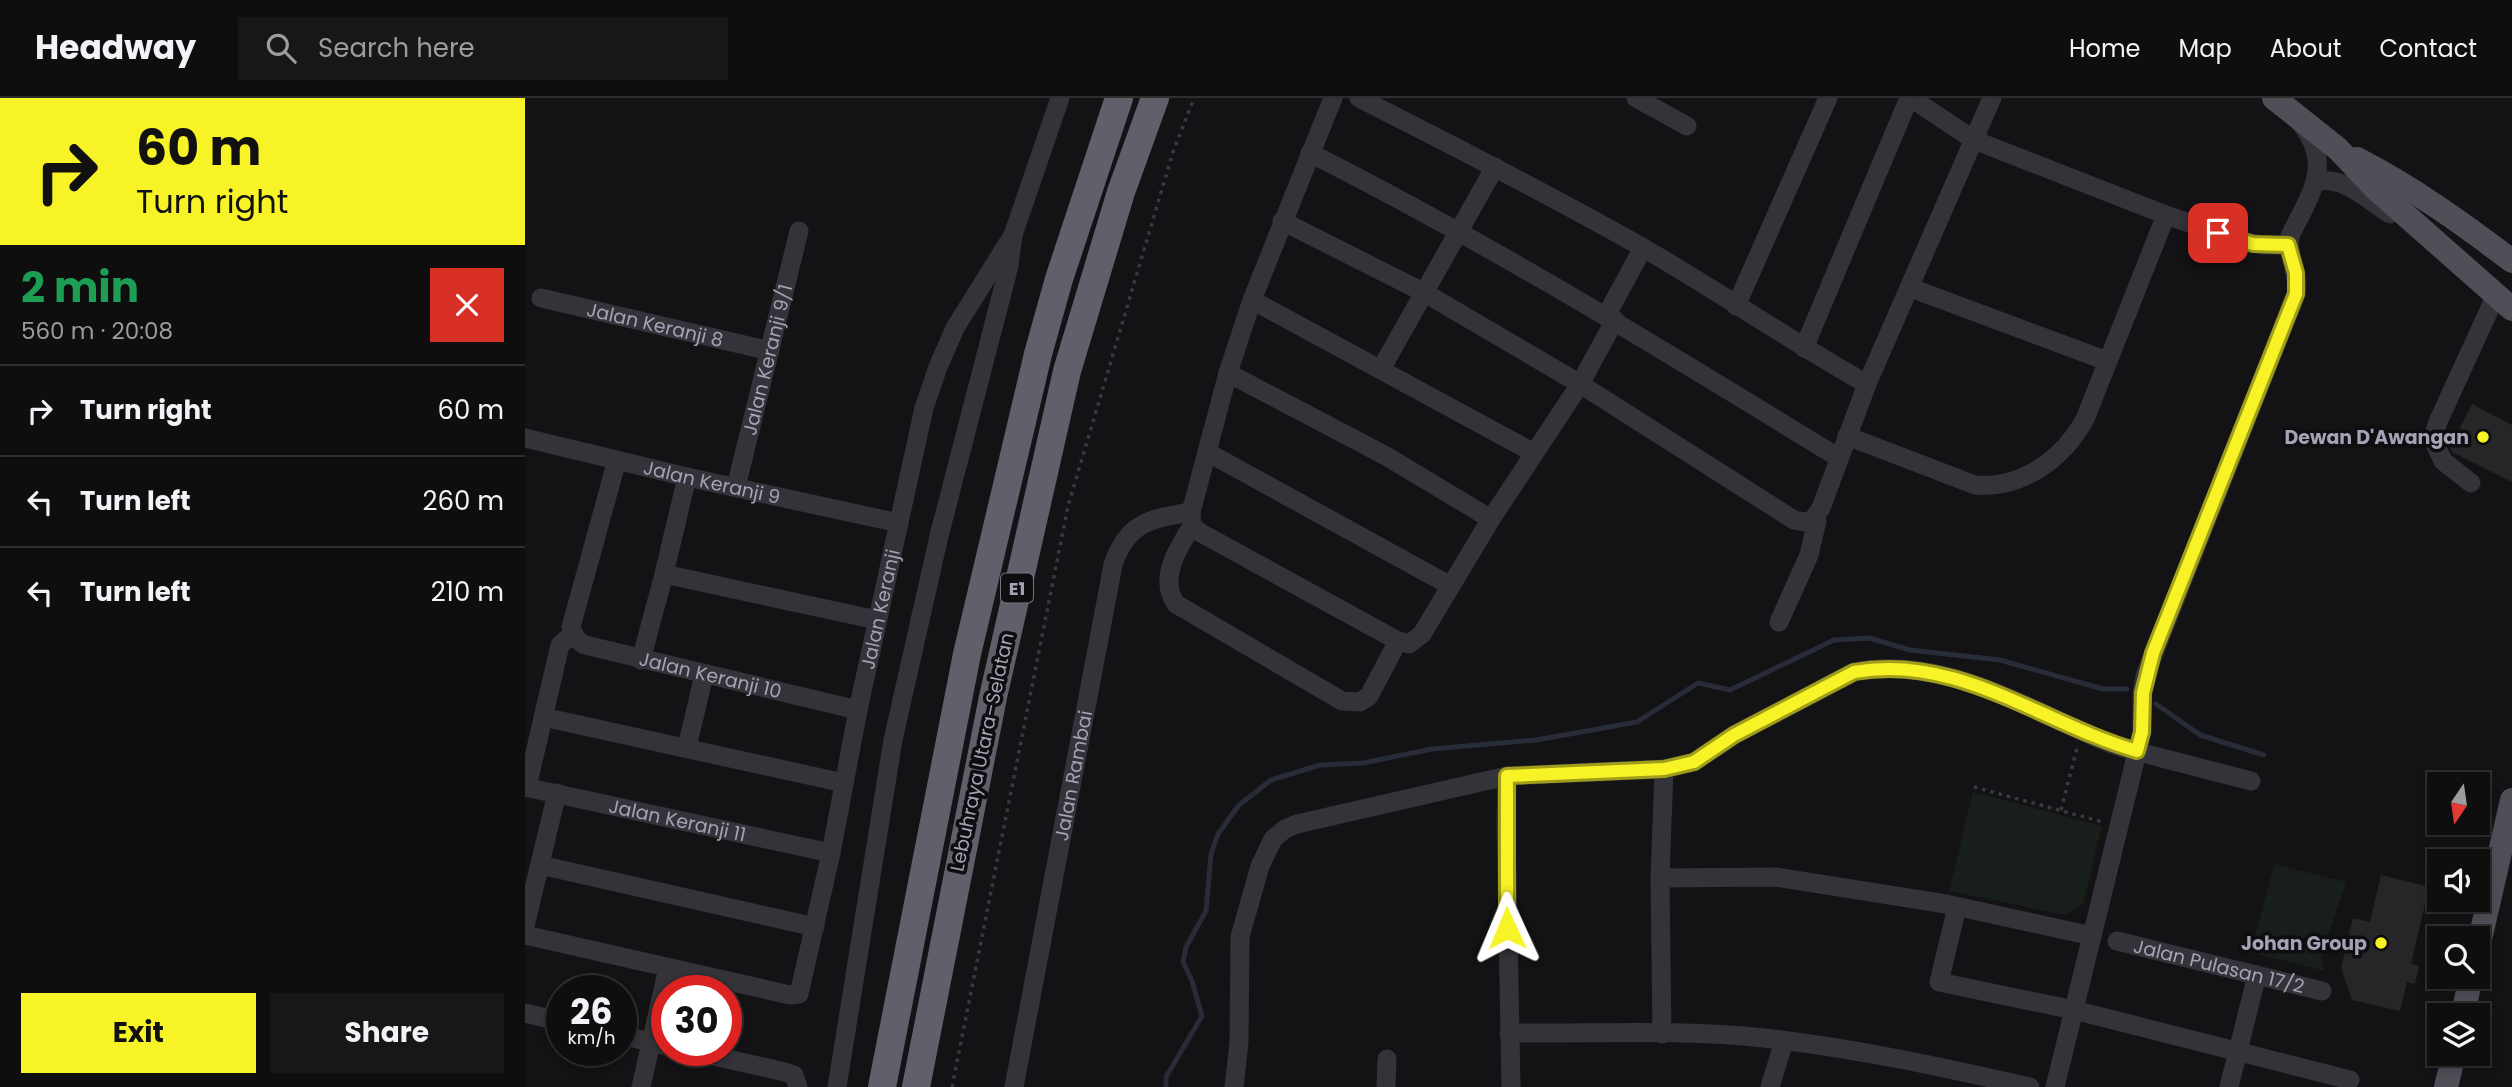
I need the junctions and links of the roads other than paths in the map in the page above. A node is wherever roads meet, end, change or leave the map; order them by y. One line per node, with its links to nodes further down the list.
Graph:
1 (1060, 98): 21 (street)
2 (1119, 98): 101 (highway, Lebuhraya Utara–Selatan / E1)
3 (1155, 98): 102 (highway, Lebuhraya Utara–Selatan / E1)
4 (1333, 98): 14 (street)
5 (1359, 98): 15 (street)
6 (1636, 98): 11 (street)
7 (1828, 98): 31 (street)
8 (1910, 98): 12 (street); 33 (street)
9 (1992, 98): 12 (street)
10 (2282, 104): 13 (main road); 16 (street)
11 (1687, 125)
12 (1974, 140): 17 (street); 26 (street)
13 (2338, 149): 22 (main road); 25 (main road)
14 (1310, 153): 18 (street); 19 (street)
15 (1495, 167): 19 (street); 24 (street)
16 (2316, 181): 22 (street); 23 (street)
17 (2166, 215): 23 (street); 35 (street)
18 (1282, 221): 27 (street); 29 (street)
19 (1459, 230): 27 (street); 32 (street)
20 (799, 231): 34 (street, Jalan Keranji 9/1)
21 (1013, 235): 52 (street, Jalan Keranji); 100 (street)
22 (2431, 237): 30 (main road)
23 (2288, 245): 64 (street)
24 (1643, 248): 31 (street); 32 (street)
25 (2512, 261)
26 (1911, 288): 35 (street); 39 (street)
27 (1425, 293): 36 (street); 38 (street)
28 (541, 298): 34 (street, Jalan Keranji 8)
29 (1252, 300): 36 (street); 37 (street)
30 (2504, 302): 47 (street)
31 (1736, 306): 33 (street)
32 (1610, 318): 38 (street); 44 (street)
33 (1804, 348): 39 (street)
34 (770, 351): 48 (street, Jalan Keranji 9/1)
35 (2107, 361): 40 (street)
36 (1381, 369): 43 (street)
37 (1228, 373): 42 (street); 50 (street)
38 (1580, 384): 43 (street); 51 (street)
39 (1867, 384): 40 (street)
40 (1847, 436): 44 (street)
41 (525, 439): 45 (street, Jalan Keranji 9)
42 (1207, 452): 49 (street); 54 (street)
43 (1534, 453): 50 (street)
44 (1839, 458): 51 (street)
45 (617, 460): 46 (street, Jalan Keranji 9); 57 (street)
46 (687, 477): 48 (street, Jalan Keranji 9); 53 (street)
47 (2471, 483)
48 (736, 487): 52 (street, Jalan Keranji 9)
49 (1191, 519): 58 (street); 58 (street); 103 (street, Jalan Rambai)
50 (1491, 519): 54 (street)
51 (1812, 521): 56 (street)
52 (899, 523): 55 (street, Jalan Keranji)
53 (664, 574): 55 (street); 59 (street)
54 (1449, 586): 58 (street)
55 (877, 620): 61 (street, Jalan Keranji)
56 (1779, 622)
57 (572, 630): 59 (street, Jalan Keranji 10); 62 (street)
58 (1401, 643)
59 (641, 660): 60 (street, Jalan Keranji 10)
60 (704, 675): 61 (street, Jalan Keranji 10); 63 (street)
61 (858, 710): 68 (street, Jalan Keranji)
62 (543, 717): 63 (street); 69 (street)
63 (687, 747): 68 (street)
64 (2137, 751): 65 (street); 67 (street); 80 (street)
65 (1664, 769): 66 (street); 74 (street)
66 (1507, 776): 89 (street); 104 (street)
67 (2251, 781)
68 (844, 783): 72 (street, Jalan Keranji)
69 (526, 787): 70 (street, Jalan Keranji 11)
70 (557, 793): 72 (street, Jalan Keranji 11); 73 (street)
71 (2512, 800): 77 (main road)
72 (831, 853): 78 (street, Jalan Keranji)
73 (540, 865): 76 (street); 78 (street)
74 (1660, 878): 75 (street); 90 (street)
75 (1951, 905): 80 (street); 86 (street)
76 (525, 926)
77 (2483, 926)
78 (815, 927): 82 (street, Jalan Keranji)
79 (525, 935): 82 (street)
80 (2092, 936): 86 (street)
81 (2117, 941): 84 (street, Jalan Pulasan 17/2)
82 (668, 968): 83 (street)
83 (667, 975)
84 (2257, 975): 85 (street, Jalan Pulasan 17/2); 92 (street)
85 (2322, 991)
86 (2074, 1010): 92 (street); 109 (street)
87 (525, 1013): 88 (street)
88 (546, 1018)
89 (1509, 1033): 90 (street); 106 (street)
90 (1662, 1034): 91 (street)
91 (1784, 1041): 107 (street); 108 (street)
92 (2238, 1052): 97 (street); 110 (street)
93 (1387, 1059): 105 (street)
94 (742, 1062): 99 (street)
95 (651, 1063): 98 (street)
96 (2451, 1066): 111 (main road)
97 (2350, 1080)
98 (641, 1087)
99 (798, 1087)
100 (837, 1087)
101 (882, 1087)
102 (916, 1087)
103 (1014, 1087)
104 (1234, 1087)
105 (1386, 1087)
106 (1511, 1087)
107 (1770, 1087)
108 (2030, 1087)
109 (2055, 1087)
110 (2229, 1087)
111 (2446, 1087)

